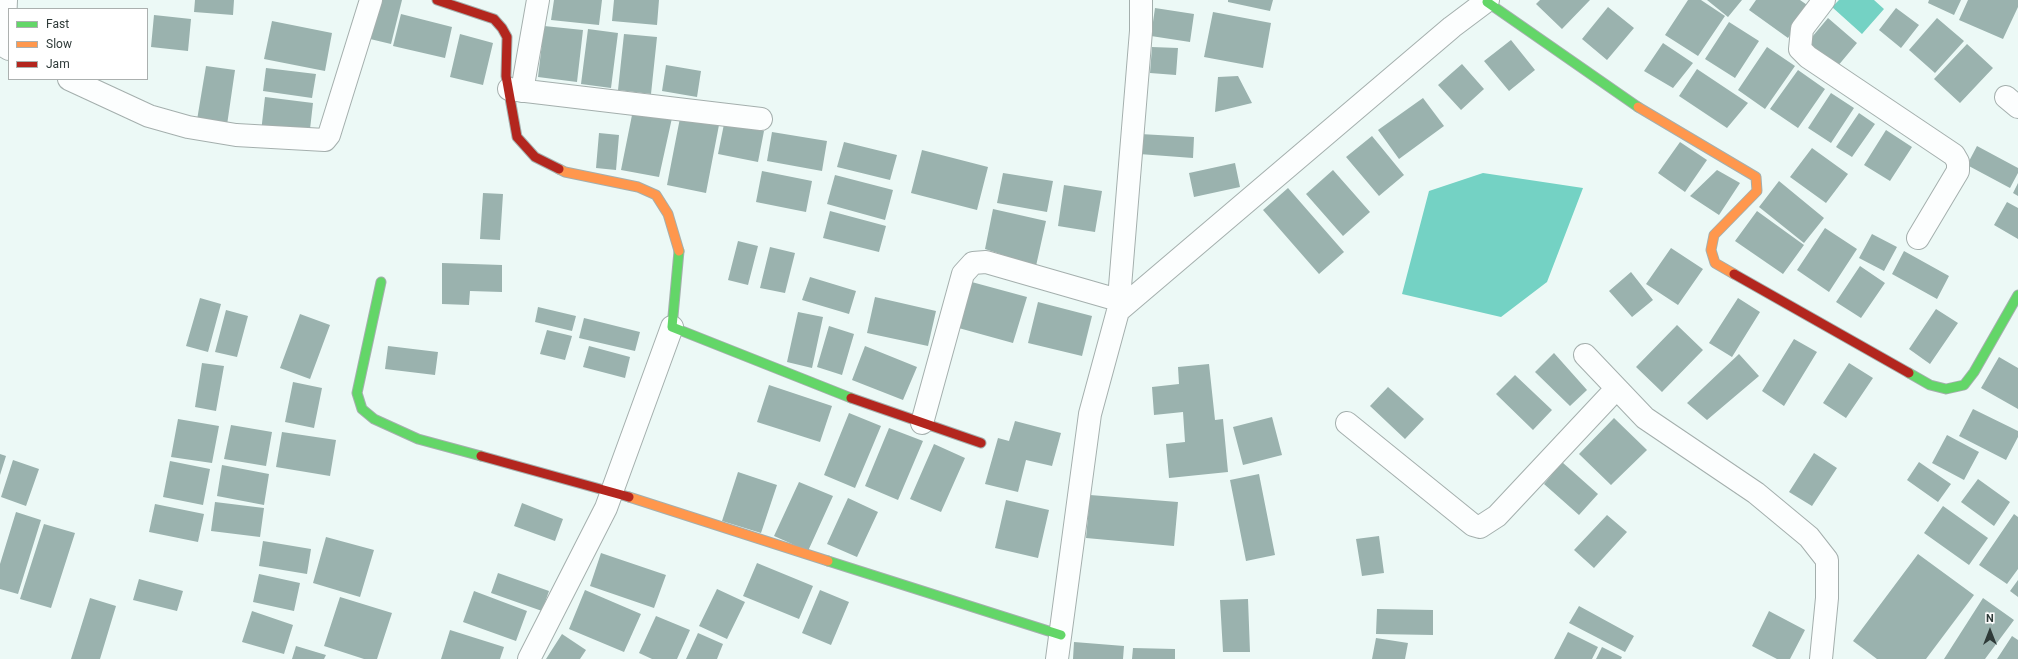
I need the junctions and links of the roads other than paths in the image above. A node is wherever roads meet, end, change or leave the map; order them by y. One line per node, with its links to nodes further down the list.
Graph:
1 (6, 0): 8 (street)
2 (371, 0): 9 (street)
3 (437, 0): 10 (street)
4 (538, 0): 10 (street)
5 (1141, 0): 15 (street)
6 (1824, 0): 12 (street)
7 (1488, 1): 14 (street); 15 (street)
8 (8, 48)
9 (71, 80)
10 (515, 90): 11 (street); 16 (street)
11 (761, 119)
12 (1918, 238)
13 (381, 282): 22 (street)
14 (2018, 295)
15 (1118, 306): 19 (street); 23 (street)
16 (672, 327): 19 (street); 22 (street)
17 (1585, 355): 18 (street)
18 (1616, 388): 20 (street); 26 (street)
19 (922, 423): 21 (street)
20 (1347, 423)
21 (981, 443)
22 (612, 492): 23 (street); 24 (street)
23 (1061, 635): 25 (street)
24 (529, 659)
25 (1057, 659)
26 (1821, 659)

